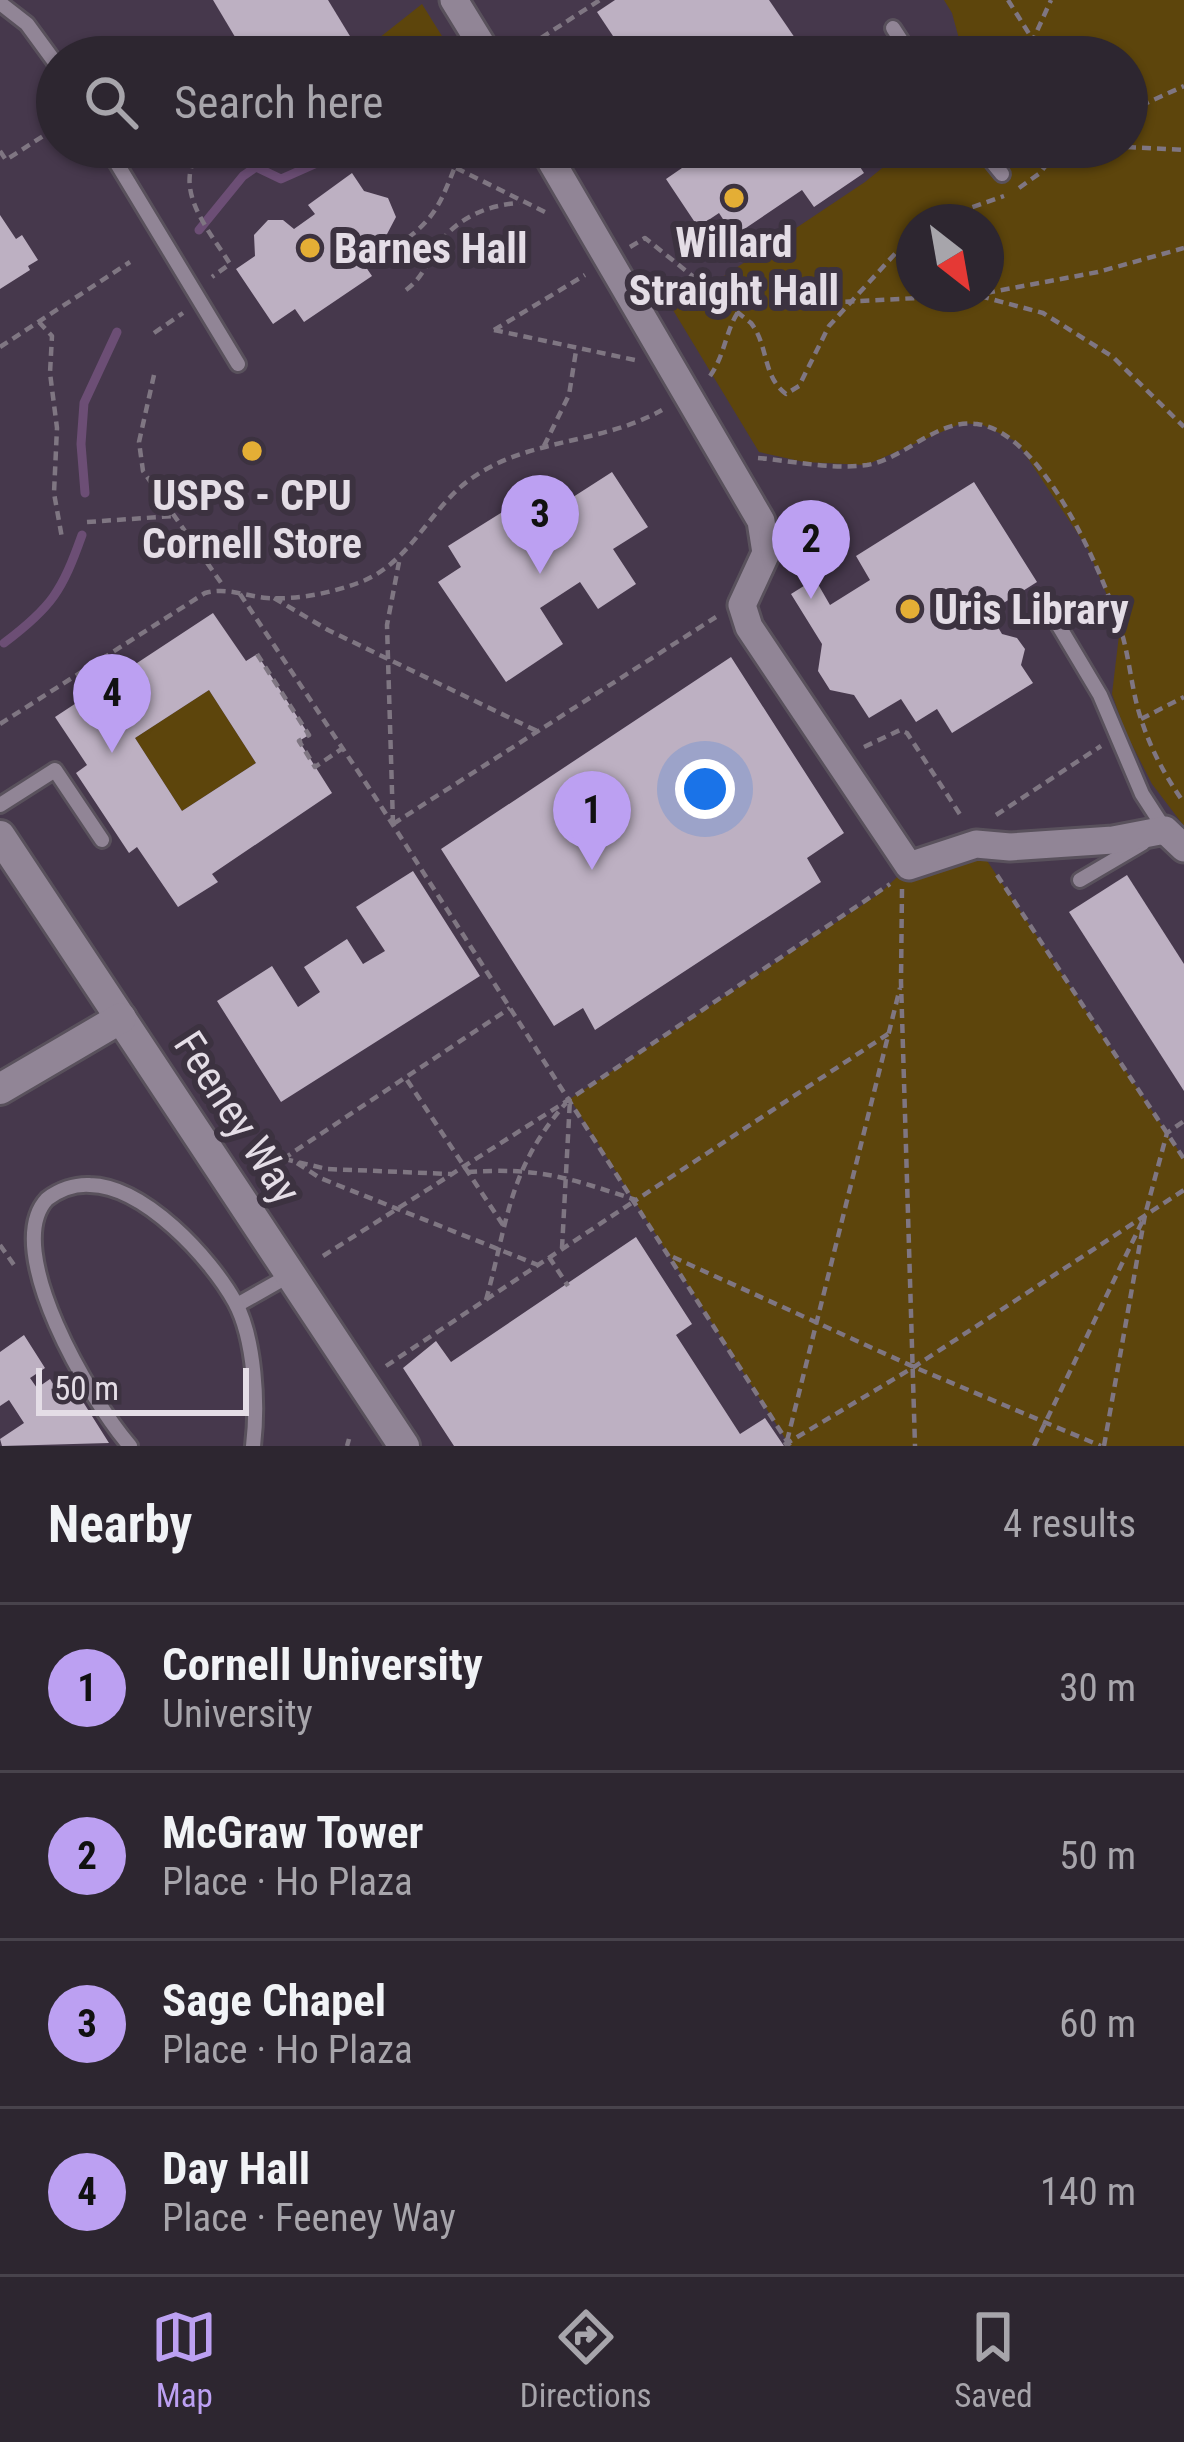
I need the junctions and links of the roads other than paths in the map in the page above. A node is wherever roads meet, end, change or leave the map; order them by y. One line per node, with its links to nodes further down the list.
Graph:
1 (454, 0): 5 (street)
2 (0, 3): 4 (lane)
3 (893, 28): 6 (lane)
4 (36, 36)
5 (476, 36)
6 (898, 36)
7 (120, 168): 11 (lane)
8 (555, 168): 15 (street)
9 (997, 168): 10 (lane)
10 (1002, 174)
11 (238, 364)
12 (1047, 606): 15 (lane)
13 (0, 805): 16 (lane)
14 (0, 836): 18 (street, Feeney Way)
15 (1175, 839): 17 (lane)
16 (102, 840)
17 (1080, 880)
18 (121, 1018): 19 (street); 20 (street, Feeney Way)
19 (0, 1089)
20 (291, 1274): 21 (lane); 24 (street, Feeney Way)
21 (236, 1305): 22 (lane); 23 (lane)
22 (130, 1446)
23 (253, 1446)
24 (404, 1446)

